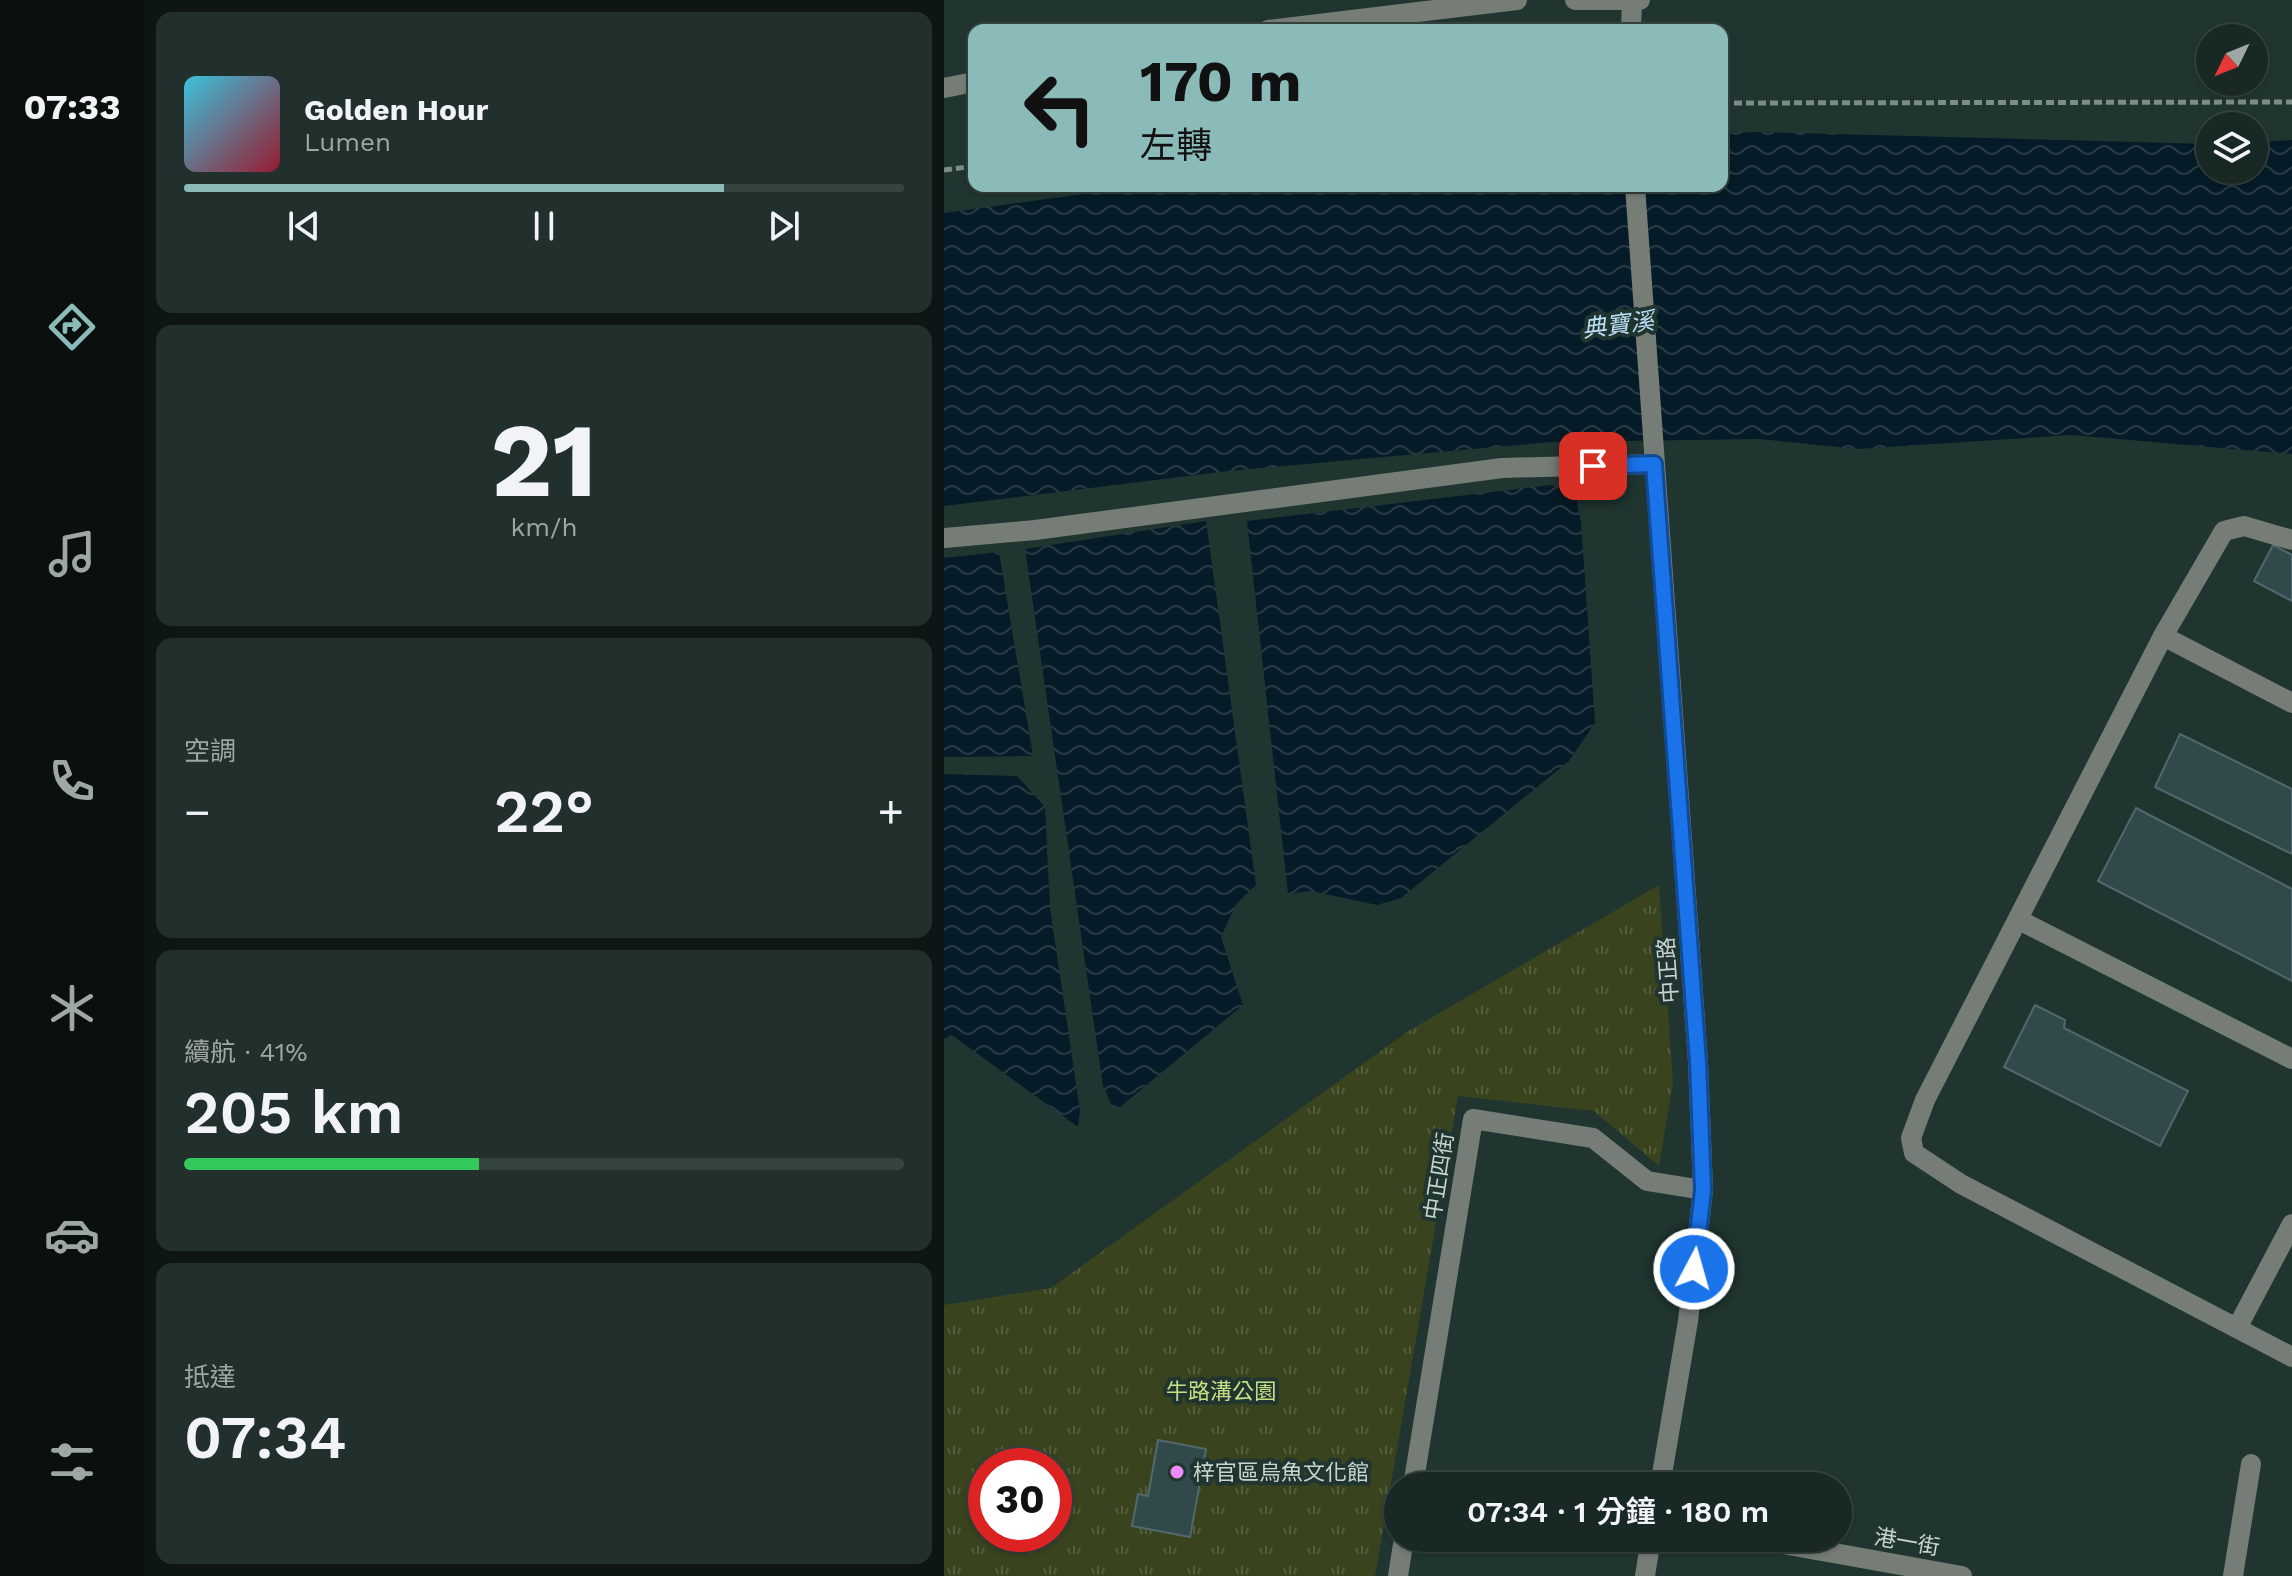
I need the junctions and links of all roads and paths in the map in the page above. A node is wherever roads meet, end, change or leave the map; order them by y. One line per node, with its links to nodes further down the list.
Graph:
1 (1517, 0): 4 (street)
2 (1575, 0): 3 (street)
3 (1636, 1): 5 (street)
4 (1318, 24)
5 (1632, 24)
6 (968, 83): 7 (street)
7 (944, 88)
8 (2292, 102): 9 (path)
9 (1728, 103)
10 (968, 167): 11 (path)
11 (944, 170)
12 (1635, 192): 13 (street, 中正路)
13 (1655, 457): 14 (street); 20 (street, 中正路)
14 (944, 538)
15 (2292, 540): 16 (street)
16 (2163, 636): 17 (street); 18 (street)
17 (2292, 703)
18 (2019, 920): 19 (street); 22 (street)
19 (2292, 1059)
20 (1703, 1190): 25 (street, 中正四街); 26 (street, 中正路)
21 (2292, 1224): 22 (street)
22 (2237, 1328): 23 (street)
23 (2292, 1357)
24 (2251, 1464): 33 (street)
25 (1415, 1472)
26 (1662, 1472)
27 (1402, 1552): 30 (street)
28 (1649, 1552): 31 (street)
29 (1828, 1552): 32 (street, 港一街)
30 (1398, 1576)
31 (1645, 1576)
32 (1962, 1576)
33 (2233, 1576)

